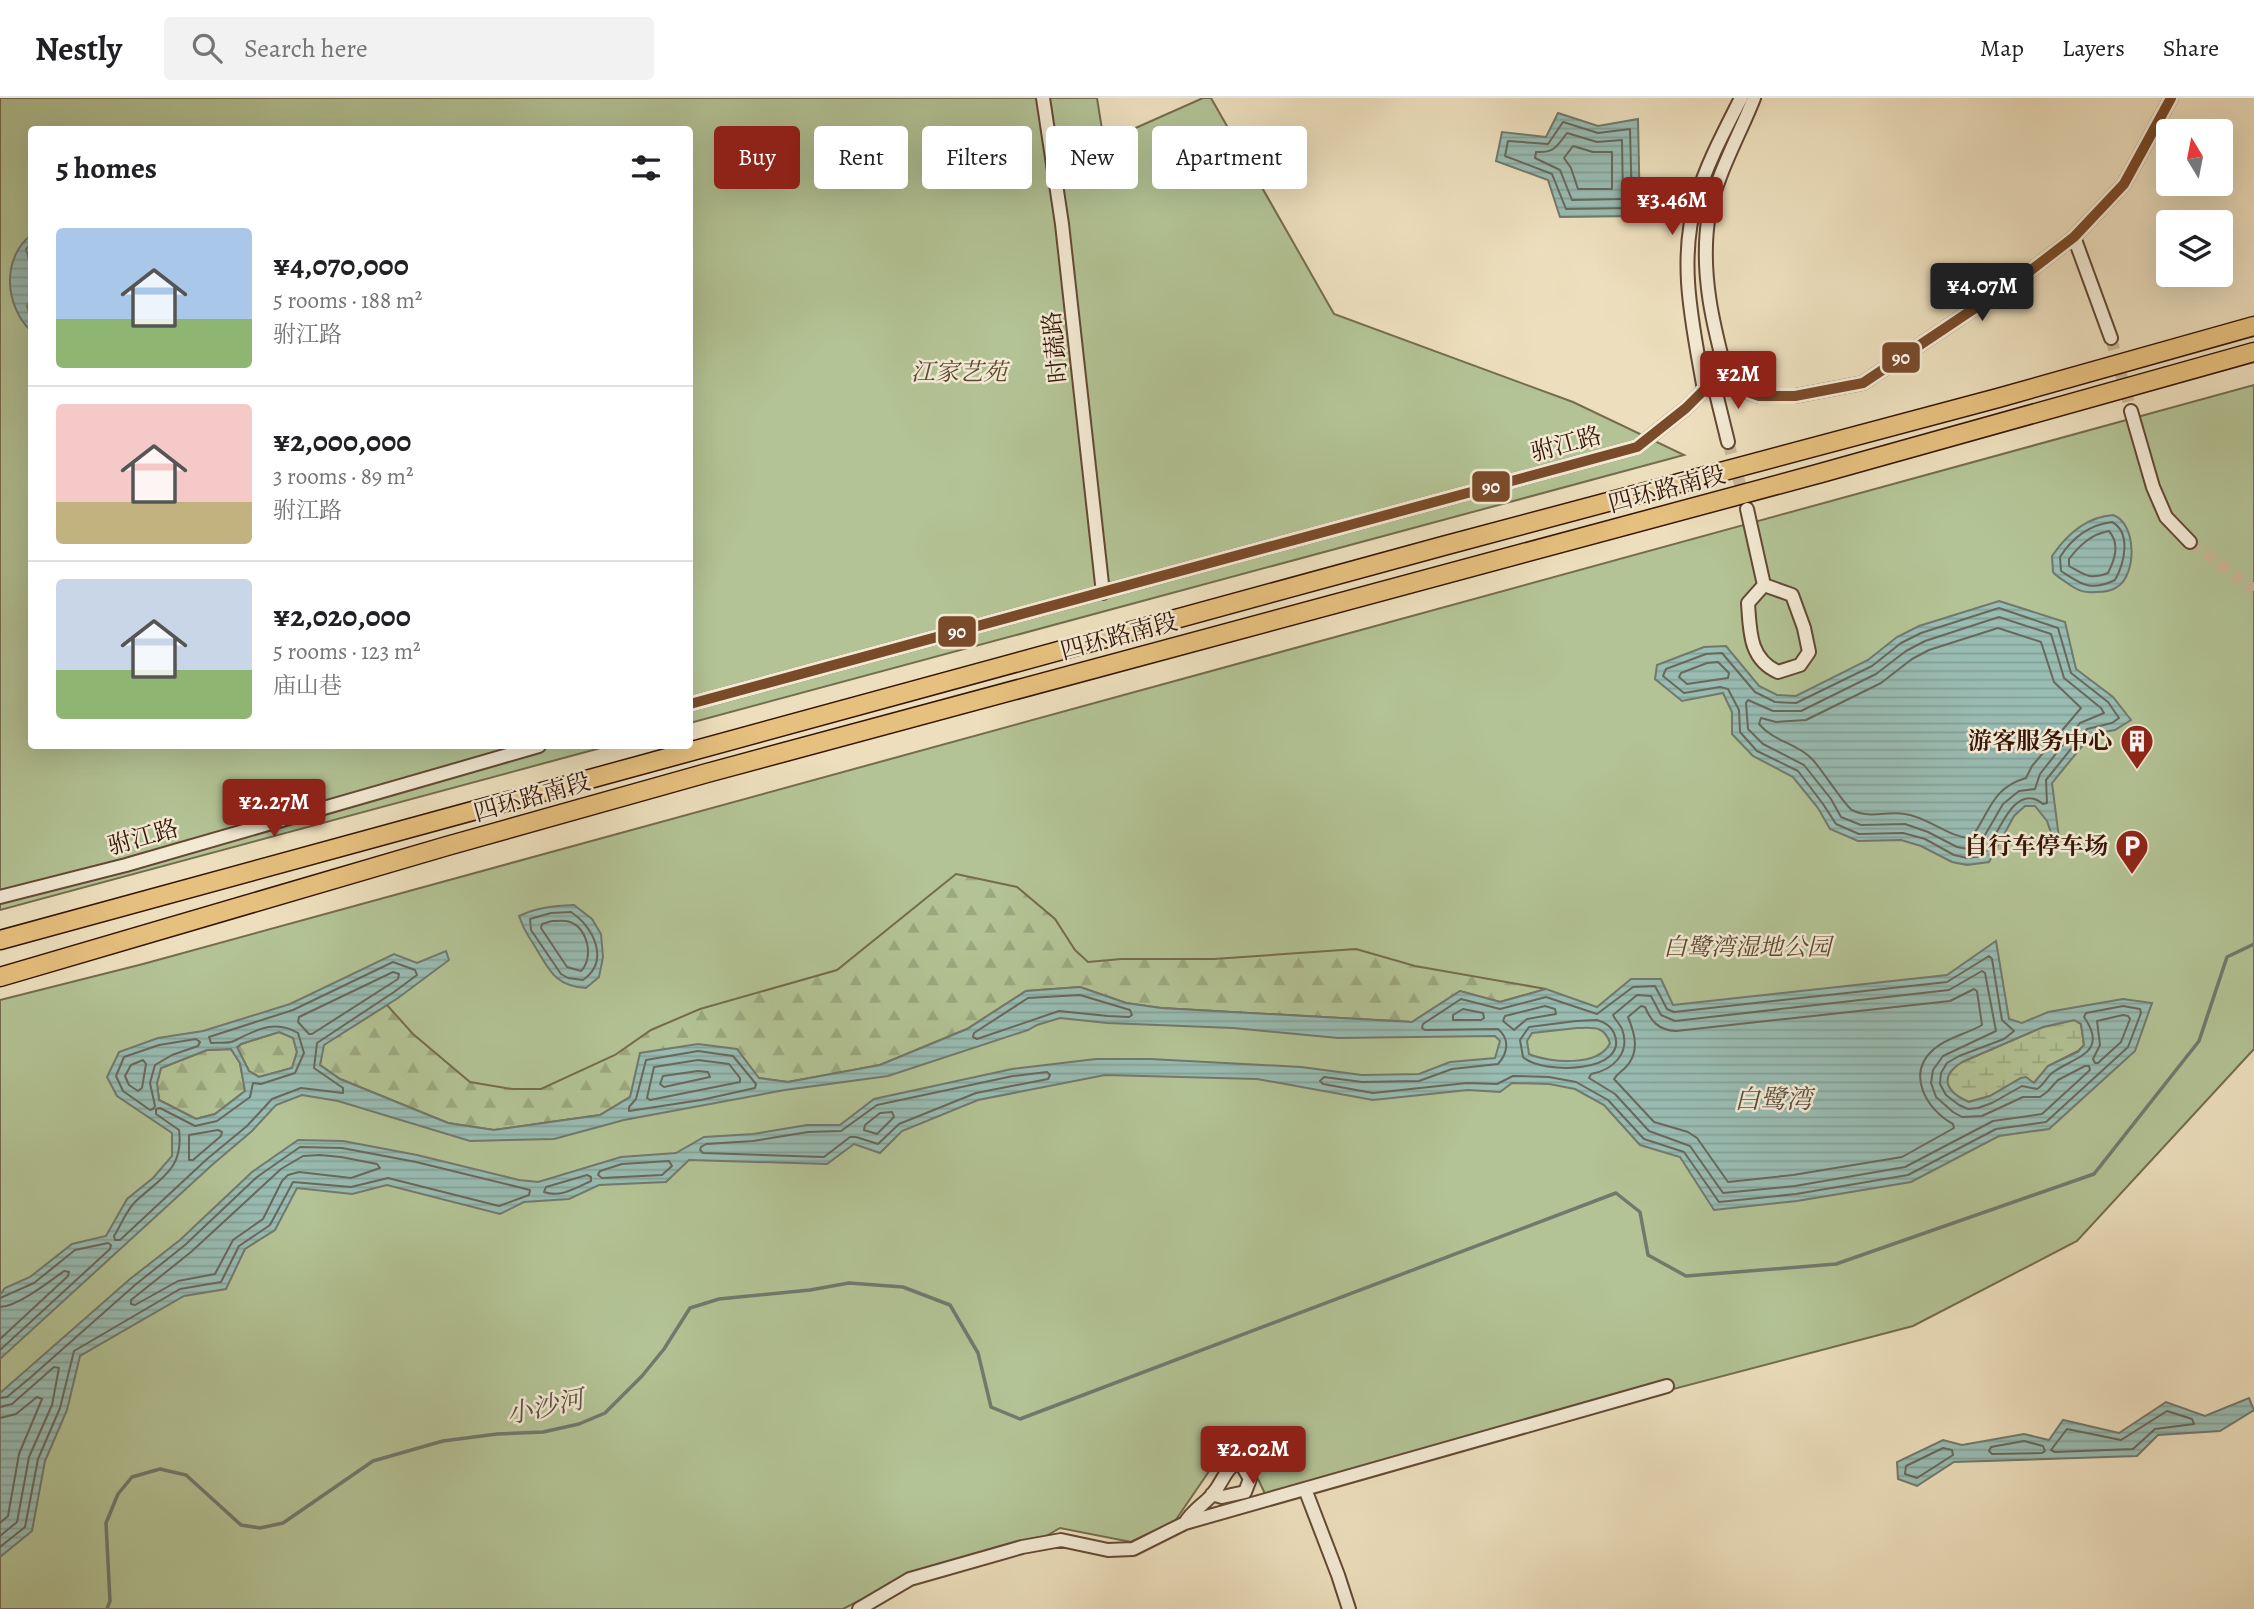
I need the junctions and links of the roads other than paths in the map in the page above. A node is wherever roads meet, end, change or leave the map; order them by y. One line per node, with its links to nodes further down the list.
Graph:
1 (1043, 98): 20 (street, 时蔬路)
2 (1741, 98): 14 (street)
3 (1754, 98): 13 (street)
4 (2171, 98): 5 (street)
5 (2074, 237): 8 (street); 13 (street)
6 (2254, 320): 10 (highway)
7 (2254, 326): 10 (highway, 四环路南段)
8 (2111, 338)
9 (2254, 352): 12 (highway, 四环路南段)
10 (2135, 359): 24 (highway, 四环路南段)
11 (2254, 360): 12 (highway)
12 (2143, 383): 25 (highway, 四环路南段)
13 (1729, 385): 14 (street, 驸江路)
14 (1710, 389): 16 (street); 20 (street, 驸江路)
15 (2131, 411): 18 (street)
16 (1728, 442)
17 (1747, 509): 19 (street)
18 (2190, 542)
19 (1764, 585): 19 (street)
20 (1102, 593): 21 (street, 驸江路)
21 (693, 703)
22 (528, 749): 23 (street, 驸江路)
23 (0, 897)
24 (0, 940)
25 (2, 977)
26 (1667, 1386): 27 (street)
27 (1305, 1489): 29 (street); 31 (street)
28 (1212, 1494): 29 (street)
29 (1185, 1523): 30 (street)
30 (859, 1609)
31 (1349, 1609)

